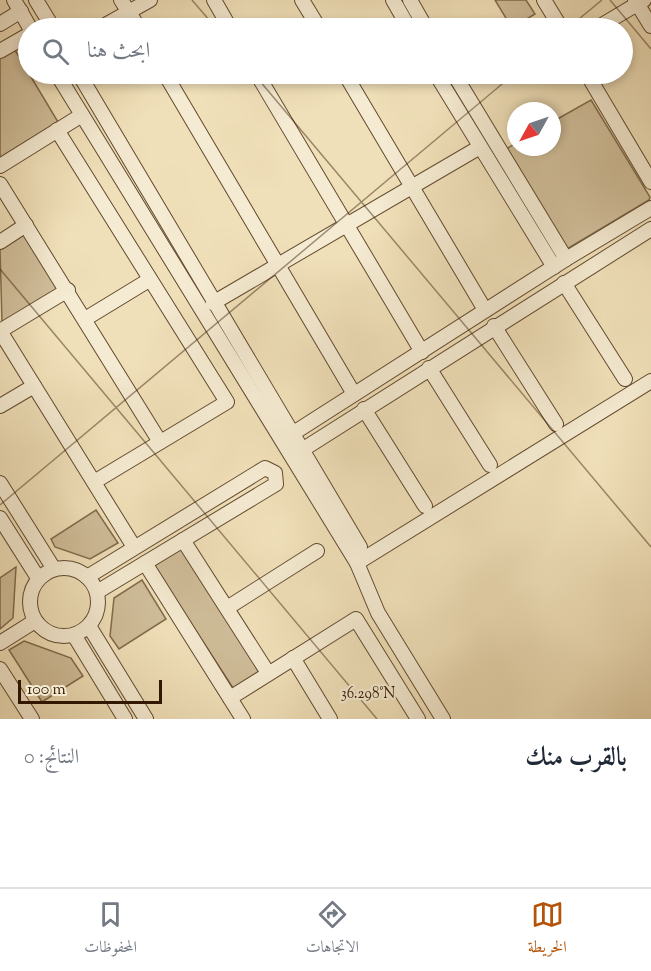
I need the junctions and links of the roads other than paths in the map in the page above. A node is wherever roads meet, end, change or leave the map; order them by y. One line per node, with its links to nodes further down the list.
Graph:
1 (36, 0): 11 (street)
2 (150, 0): 10 (street)
3 (214, 0): 13 (street)
4 (302, 0): 14 (street)
5 (393, 0): 15 (street)
6 (410, 0): 16 (street)
7 (544, 0): 17 (street)
8 (639, 1): 18 (street); 20 (street)
9 (17, 6): 19 (street)
10 (125, 6): 12 (street)
11 (46, 18)
12 (111, 18)
13 (224, 18)
14 (313, 18)
15 (404, 18)
16 (420, 18)
17 (555, 18)
18 (613, 18)
19 (0, 24)
20 (651, 26)
21 (18, 41): 22 (street)
22 (0, 51)
23 (63, 84): 31 (street)
24 (85, 84): 49 (street)
25 (171, 84): 44 (street)
26 (263, 84): 40 (street)
27 (351, 84): 37 (street)
28 (442, 84): 33 (street)
29 (460, 84): 43 (street)
30 (593, 84): 35 (street)
31 (82, 115): 32 (street); 78 (street)
32 (57, 130): 34 (street); 46 (street)
33 (480, 147): 37 (street); 45 (street)
34 (0, 166)
35 (651, 182)
36 (0, 184): 39 (street)
37 (411, 186): 40 (street); 50 (street)
38 (651, 208): 43 (street)
39 (26, 225): 42 (street); 48 (street)
40 (345, 225): 44 (street); 56 (street)
41 (649, 234): 47 (street)
42 (0, 242)
43 (566, 259): 45 (street)
44 (278, 265): 49 (street); 61 (street)
45 (554, 267): 50 (street)
46 (149, 280): 51 (street); 66 (street)
47 (564, 283): 52 (street); 58 (street)
48 (68, 290): 51 (street); 53 (street)
49 (213, 303): 65 (street)
50 (486, 310): 54 (street)
51 (86, 319): 66 (street)
52 (494, 326): 55 (street); 64 (street)
53 (0, 331): 60 (street)
54 (452, 332): 55 (street); 56 (street)
55 (461, 347): 57 (street)
56 (422, 352): 61 (street)
57 (429, 368): 63 (street); 68 (street)
58 (625, 379)
59 (651, 381): 78 (street)
60 (34, 386): 62 (street); 69 (street)
61 (354, 394): 65 (street)
62 (0, 406)
63 (364, 409): 67 (street); 71 (street)
64 (556, 424)
65 (292, 434): 67 (street)
66 (160, 442): 69 (street)
67 (302, 450): 74 (street)
68 (490, 465)
69 (94, 482): 75 (street)
70 (0, 483): 79 (street)
71 (425, 506)
72 (0, 518): 81 (street)
73 (183, 540): 75 (street); 77 (street); 83 (street)
74 (360, 546)
75 (134, 548): 80 (street)
76 (317, 551): 83 (street)
77 (145, 563): 82 (street); 91 (street)
78 (357, 563): 98 (street)
79 (54, 569): 80 (street); 81 (street)
80 (87, 577): 82 (street)
81 (38, 578): 84 (street)
82 (98, 592): 85 (street)
83 (227, 608): 90 (street)
84 (35, 621): 86 (street); 87 (street)
85 (89, 626): 86 (street); 94 (street)
86 (74, 635): 93 (street)
87 (0, 643)
88 (293, 658): 90 (street); 96 (street); 97 (street)
89 (0, 669): 92 (street)
90 (268, 673): 91 (street)
91 (230, 698): 95 (street)
92 (29, 718)
93 (125, 719)
94 (146, 719)
95 (243, 719)
96 (330, 719)
97 (418, 719)
98 (442, 719)

